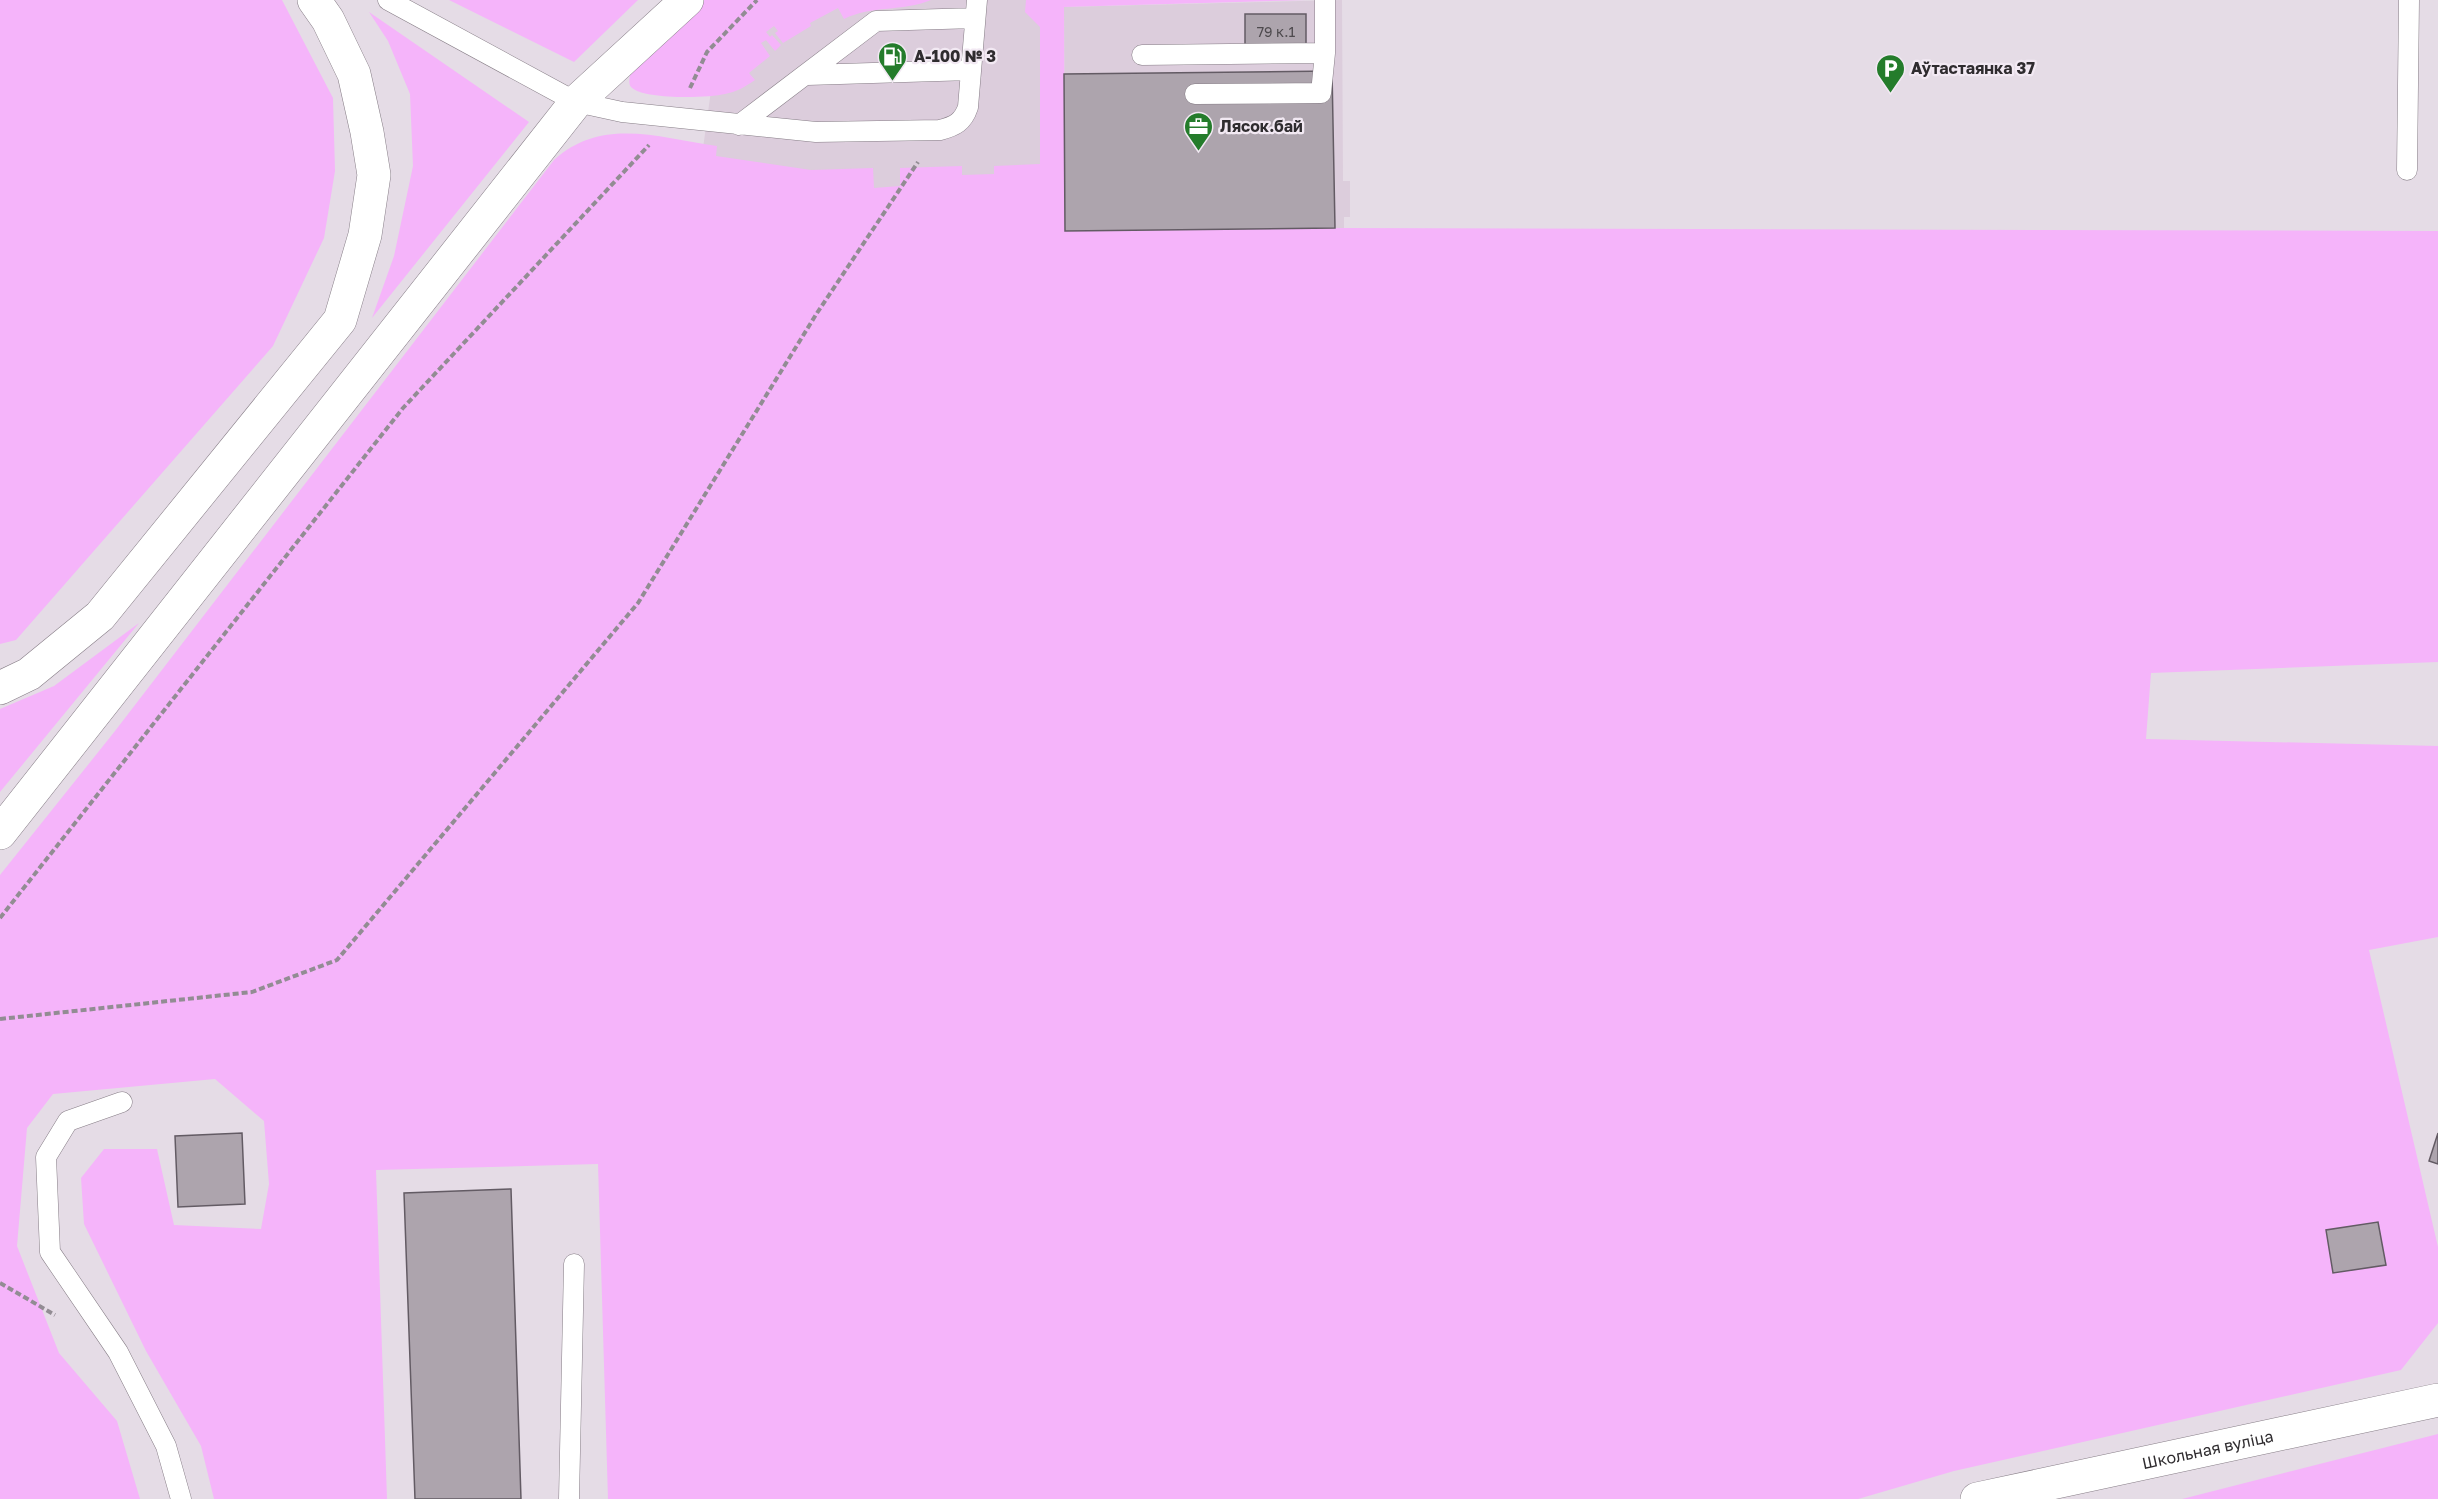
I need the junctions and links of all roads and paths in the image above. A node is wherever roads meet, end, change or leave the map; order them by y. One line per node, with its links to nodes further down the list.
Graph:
1 (314, 0): 18 (main road)
2 (388, 0): 13 (lane)
3 (687, 0): 13 (main road)
4 (757, 0): 14 (path)
5 (1324, 0): 8 (lane)
6 (2409, 0): 17 (lane)
7 (976, 9): 10 (lane); 11 (lane)
8 (1325, 52): 9 (lane); 12 (lane)
9 (1142, 55)
10 (971, 70): 11 (lane); 15 (lane)
11 (807, 75): 15 (lane)
12 (1195, 94)
13 (576, 102): 14 (lane); 19 (main road)
14 (675, 118): 15 (lane); 20 (path)
15 (739, 125)
16 (918, 162): 21 (path)
17 (2408, 170)
18 (0, 688)
19 (0, 833)
20 (0, 918)
21 (0, 1019)
22 (123, 1102): 25 (lane)
23 (574, 1264): 26 (lane)
24 (2438, 1400): 27 (main road, Школьная вуліца)
25 (181, 1499)
26 (569, 1499)
27 (1977, 1499)

